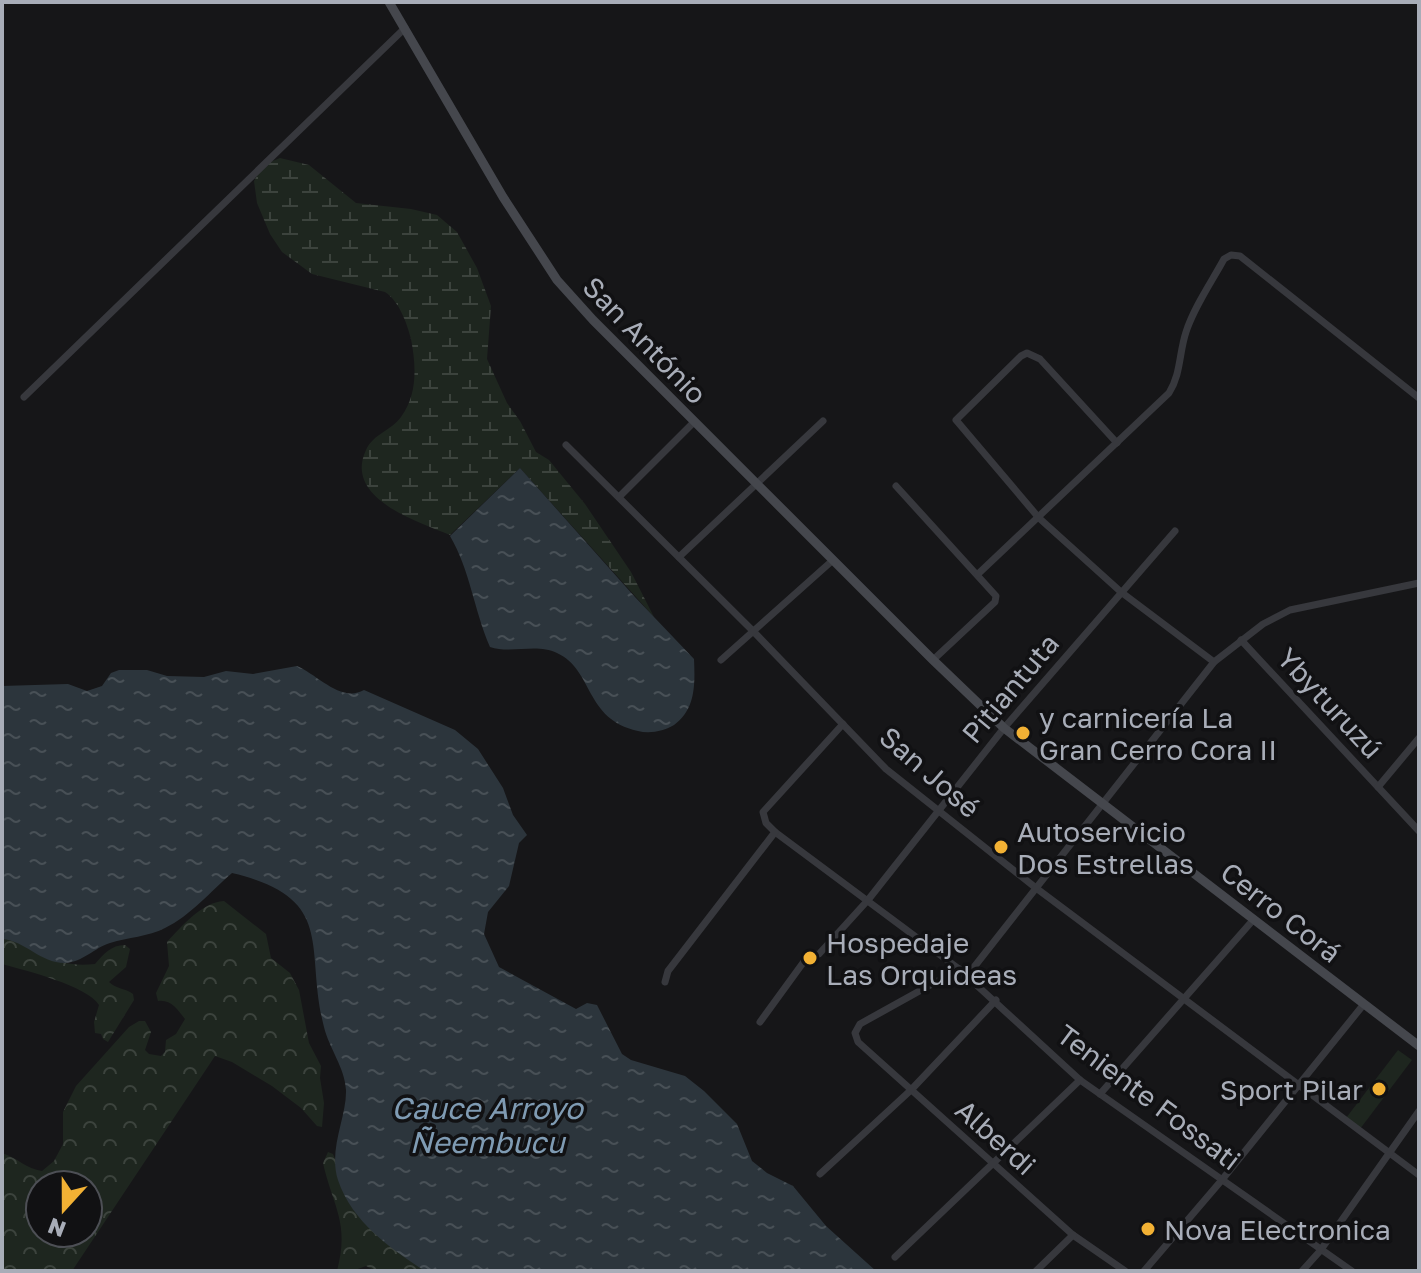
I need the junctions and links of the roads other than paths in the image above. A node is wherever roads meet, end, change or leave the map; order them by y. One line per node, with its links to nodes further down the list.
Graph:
1 (389, 2): 2 (street, San António)
2 (405, 28): 3 (street); 6 (street, San António)
3 (24, 397)
4 (1419, 398): 7 (street)
5 (823, 421): 9 (street)
6 (694, 422): 9 (street, San António); 11 (street)
7 (1117, 443): 12 (street); 12 (street)
8 (566, 445): 11 (street, San José)
9 (758, 484): 14 (street); 15 (street, San António)
10 (896, 486): 16 (street)
11 (619, 497): 14 (street, San José)
12 (1039, 518): 16 (street); 18 (street)
13 (1175, 531): 18 (street, Pitiantuta)
14 (679, 557): 19 (street, San José)
15 (833, 560): 19 (street); 22 (street, San António)
16 (978, 574): 22 (street)
17 (1419, 583): 20 (street)
18 (1121, 592): 23 (street); 25 (street, Pitiantuta)
19 (753, 631): 21 (street); 24 (street, San José)
20 (1241, 640): 23 (street); 27 (street, Ybyturuzú)
21 (721, 660)
22 (933, 660): 25 (street, Cerro Corá)
23 (1214, 662): 28 (street)
24 (843, 724): 29 (street, San José); 31 (street)
25 (1004, 728): 28 (street, Cerro Corá); 29 (street, Pitiantuta)
26 (1419, 738): 27 (street)
27 (1378, 787): 30 (street, Ybyturuzú)
28 (1103, 803): 32 (street); 34 (street, Cerro Corá)
29 (938, 810): 32 (street, San José); 33 (street, Pitiantuta)
30 (1419, 831)
31 (775, 832): 33 (street, Teniente Fossati); 37 (street)
32 (1036, 888): 36 (street); 39 (street, San José)
33 (868, 900): 35 (street, Teniente Fossati); 41 (street, Pitiantuta)
34 (1254, 919): 39 (street); 40 (street, Cerro Corá)
35 (959, 969): 36 (street, Teniente Fossati); 45 (street, Alberdi)
36 (967, 976): 38 (street, Teniente Fossati)
37 (665, 982)
38 (996, 1000): 43 (street, Teniente Fossati); 45 (street)
39 (1183, 1000): 44 (street, San José); 46 (street)
40 (1364, 1004): 42 (street, Cerro Corá); 44 (street)
41 (760, 1022)
42 (1419, 1046)
43 (1080, 1080): 46 (street, Teniente Fossati); 49 (street)
44 (1298, 1086): 48 (street, San José); 52 (street)
45 (911, 1090): 49 (street, Alberdi); 50 (street)
46 (1100, 1094): 52 (street, Teniente Fossati)
47 (1419, 1111): 48 (street)
48 (1389, 1152): 51 (street, San José); 54 (street)
49 (992, 1163): 53 (street, Alberdi); 55 (street)
50 (820, 1174)
51 (1419, 1175)
52 (1221, 1181): 54 (street, Teniente Fossati); 58 (street)
53 (1073, 1235): 56 (street); 57 (street, Alberdi)
54 (1320, 1251): 59 (street); 60 (street, Teniente Fossati)
55 (895, 1257)
56 (1036, 1271)
57 (1125, 1271)
58 (1144, 1271)
59 (1302, 1271)
60 (1352, 1271)

